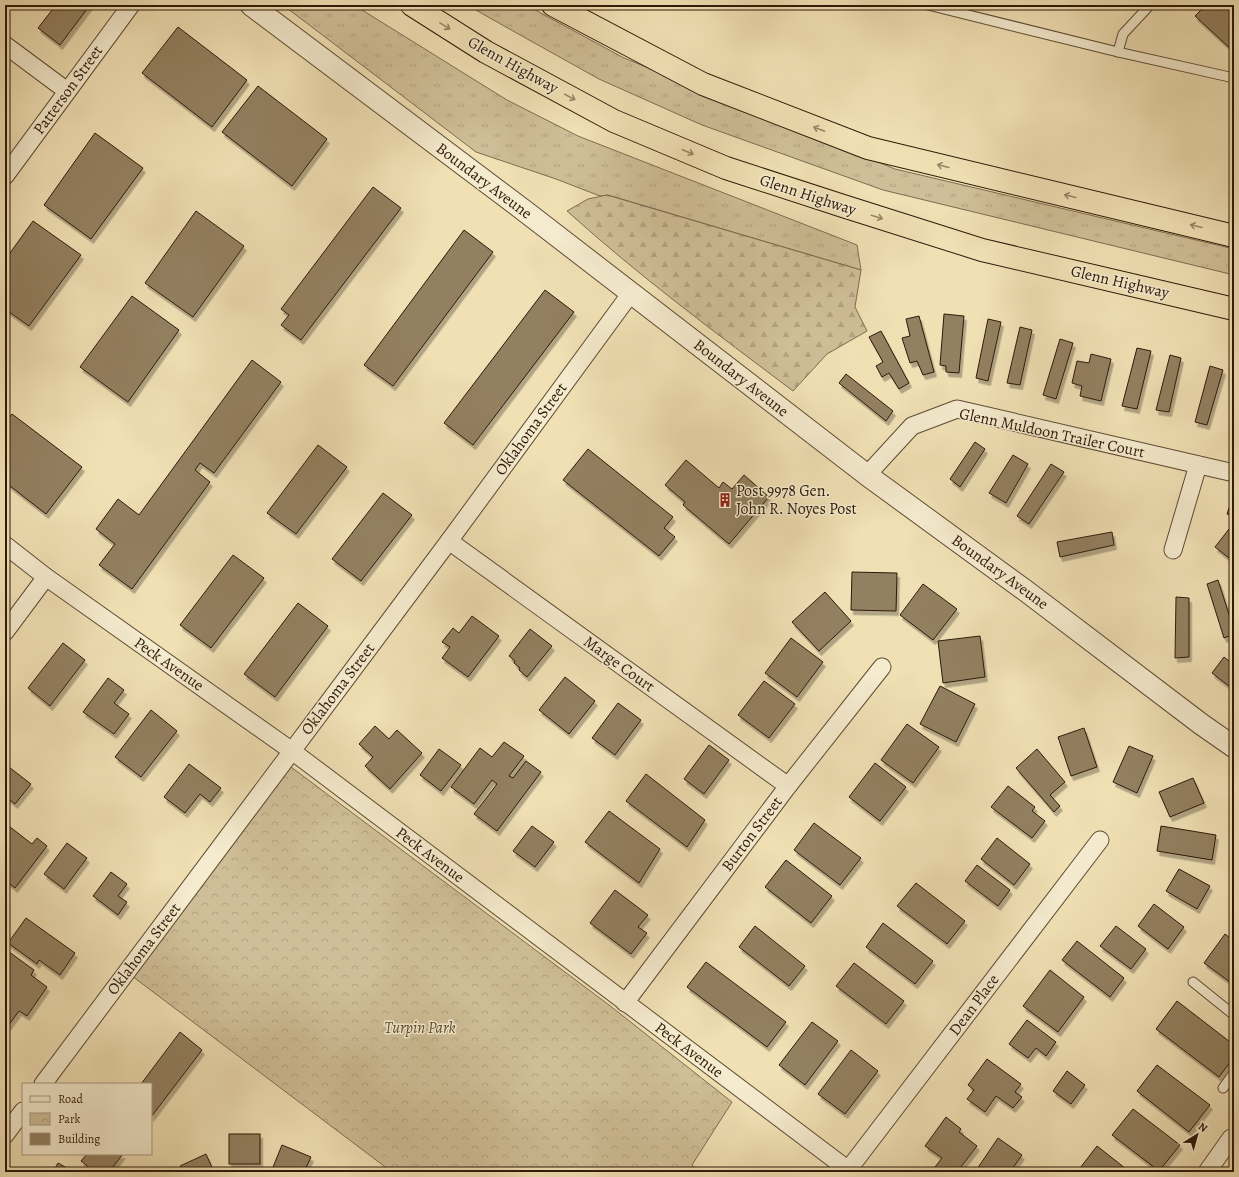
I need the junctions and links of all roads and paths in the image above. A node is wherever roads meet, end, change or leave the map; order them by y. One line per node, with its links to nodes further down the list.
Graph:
1 (131, 5): 10 (street, Patterson Street)
2 (251, 5): 14 (street, Boundary Aveune)
3 (412, 5): 13 (highway, Glenn Highway, one-way to 13)
4 (553, 5): 12 (highway, one-way to 4)
5 (928, 5): 8 (lane)
6 (1150, 5): 8 (lane)
7 (5, 45): 10 (street)
8 (1118, 52): 9 (lane)
9 (1234, 78)
10 (67, 91): 11 (street, Patterson Street)
11 (5, 176)
12 (1234, 236)
13 (982, 250): 15 (highway, Glenn Highway); 16 (highway)
14 (631, 293): 19 (street, Boundary Aveune); 20 (street, Oklahoma Street)
15 (1234, 309)
16 (1234, 322)
17 (1198, 465): 18 (street, Glenn Muldoon Trailer Court); 19 (street, Glenn Muldoon Trailer Court); 22 (street)
18 (1234, 473)
19 (867, 475): 26 (street, Boundary Aveune)
20 (449, 542): 27 (street, Oklahoma Street); 28 (street, Marge Court)
21 (5, 545): 23 (street, Peck Avenue)
22 (1173, 550)
23 (46, 577): 24 (street); 27 (street, Peck Avenue)
24 (5, 632)
25 (882, 667): 28 (street, Burton Street)
26 (1234, 747)
27 (292, 751): 31 (street, Peck Avenue); 34 (street, Oklahoma Street)
28 (788, 786): 31 (street, Burton Street)
29 (1100, 840): 39 (street, Dean Place)
30 (1192, 982): 32 (lane)
31 (625, 1003): 39 (street, Peck Avenue)
32 (1234, 1015)
33 (1234, 1073): 35 (lane)
34 (44, 1083)
35 (1223, 1088)
36 (22, 1112): 37 (street)
37 (5, 1135)
38 (1231, 1138): 40 (street)
39 (850, 1171)
40 (1207, 1172)

